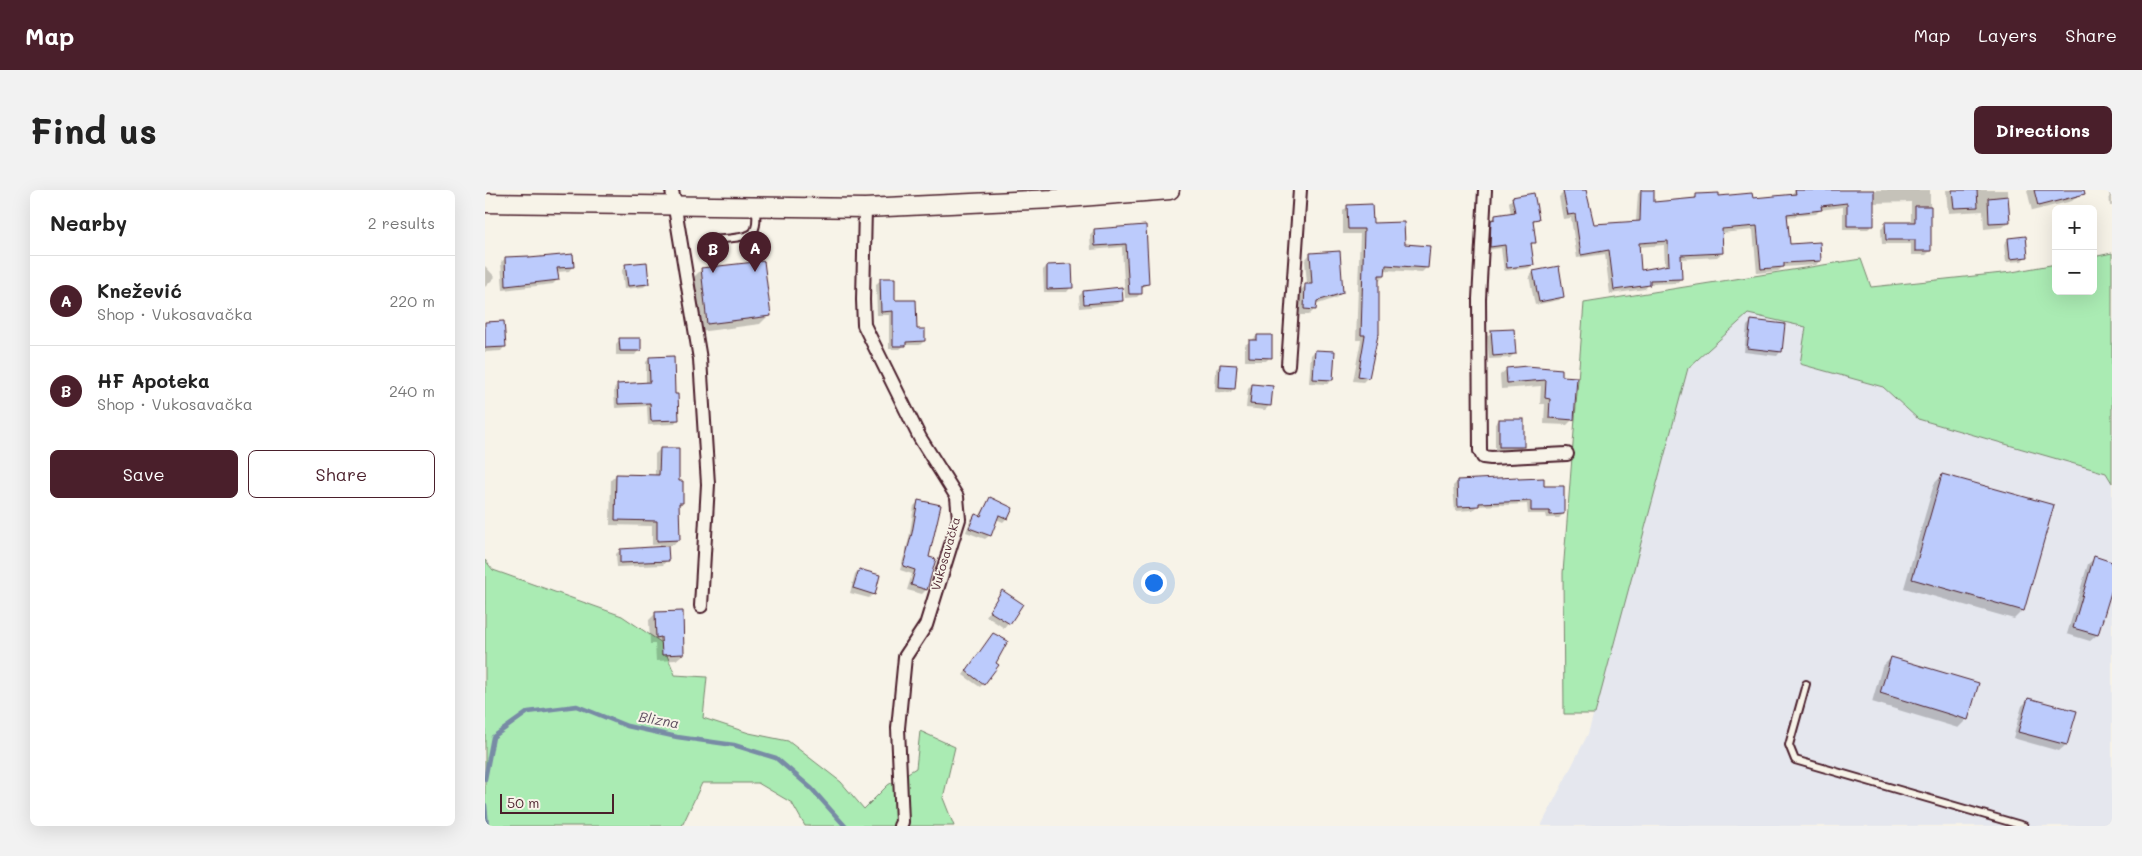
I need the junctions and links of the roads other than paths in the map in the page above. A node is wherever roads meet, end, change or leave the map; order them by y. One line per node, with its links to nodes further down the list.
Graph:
1 (1170, 190): 4 (main road)
2 (1300, 190): 11 (street)
3 (1485, 190): 12 (street)
4 (1100, 192): 5 (main road)
5 (1053, 194): 9 (main road)
6 (673, 197): 7 (main road); 8 (main road); 13 (street)
7 (485, 203)
8 (756, 206): 9 (main road); 10 (lane)
9 (865, 208): 15 (street, Vukosavačka)
10 (709, 240)
11 (1288, 364)
12 (1567, 454)
13 (701, 606)
14 (1806, 684): 16 (lane)
15 (899, 826)
16 (2024, 826)

